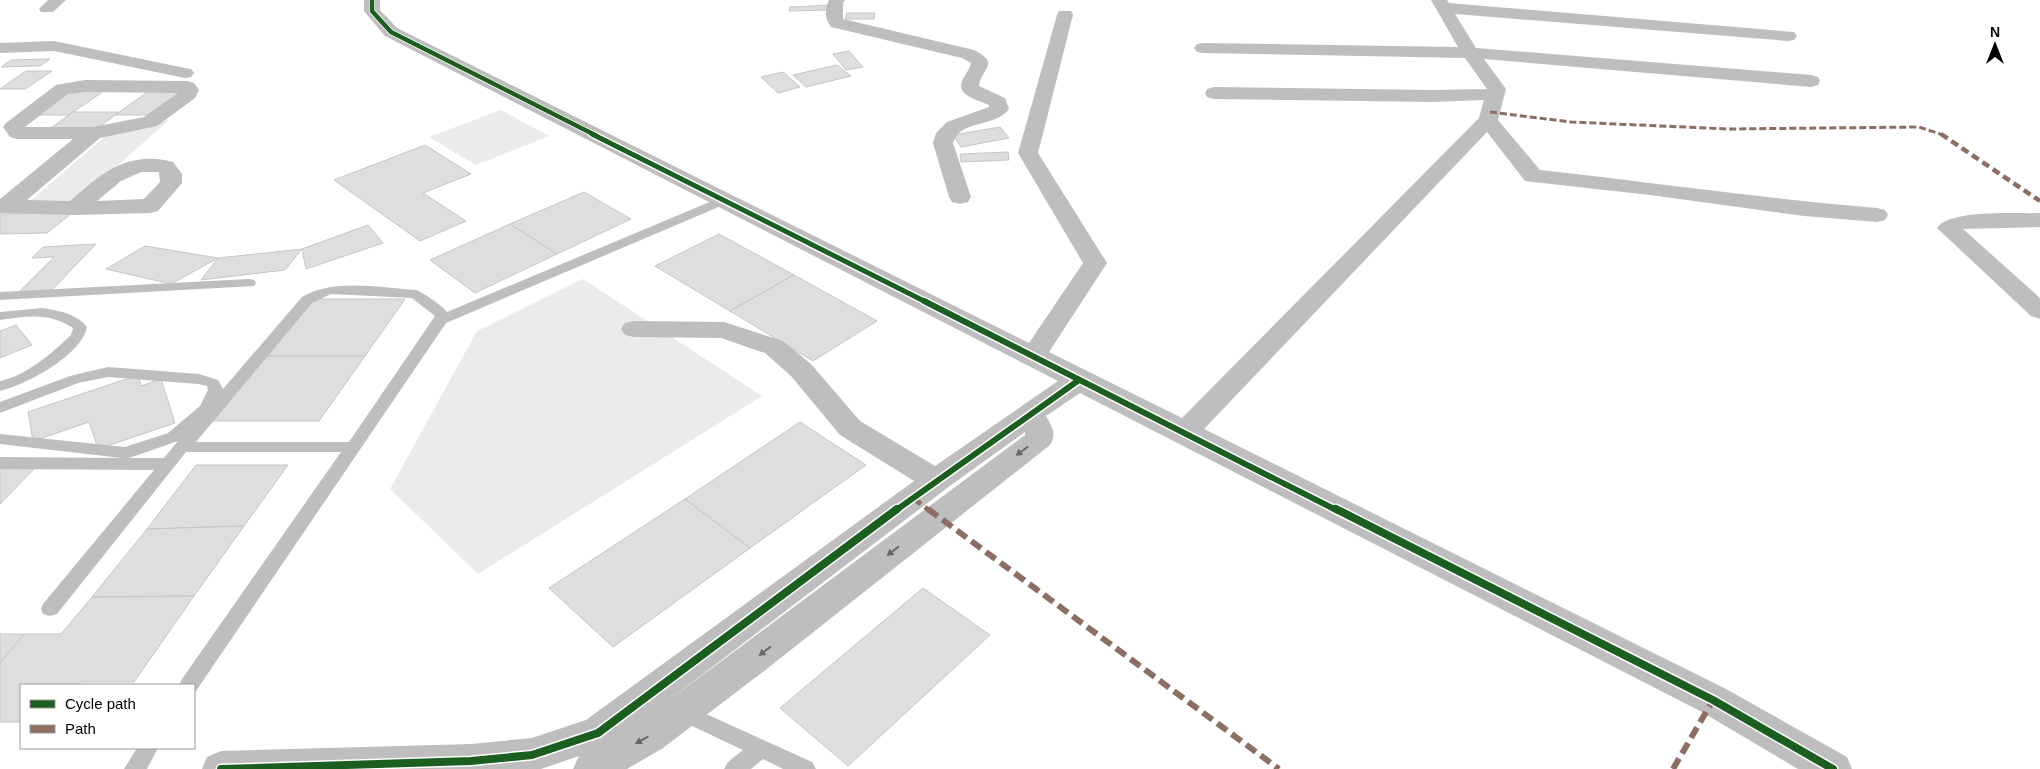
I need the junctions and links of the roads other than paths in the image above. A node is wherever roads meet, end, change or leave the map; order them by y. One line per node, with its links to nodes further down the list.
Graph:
1 (372, 0): 16 (street)
2 (837, 0): 15 (street)
3 (1441, 4): 5 (street); 8 (street)
4 (1065, 15): 27 (street)
5 (1788, 36)
6 (0, 48): 9 (street)
7 (1203, 48): 8 (street)
8 (1470, 53): 10 (street); 12 (street)
9 (185, 73)
10 (1811, 81)
11 (1214, 93): 12 (street)
12 (1495, 94): 13 (street)
13 (1488, 120): 19 (street); 33 (street)
14 (93, 133): 14 (street); 17 (street)
15 (960, 197)
16 (724, 200): 25 (lane); 27 (street)
17 (4, 206): 18 (street)
18 (76, 208)
19 (1877, 215)
20 (2040, 220): 23 (street)
21 (249, 283): 22 (lane)
22 (0, 296)
23 (2040, 311)
24 (0, 316): 29 (lane)
25 (441, 320): 35 (lane); 36 (lane)
26 (634, 329): 39 (street)
27 (1033, 357): 28 (street)
28 (1079, 380): 32 (street); 33 (street)
29 (4, 385): 30 (lane)
30 (19, 399): 31 (lane); 34 (lane)
31 (0, 408)
32 (1031, 414): 39 (street); 42 (street, one-way to 42)
33 (1184, 433): 50 (street)
34 (0, 439)
35 (182, 446): 36 (lane); 38 (lane)
36 (353, 447): 41 (lane)
37 (0, 463): 38 (lane)
38 (167, 464): 40 (lane)
39 (936, 480): 46 (street)
40 (50, 609)
41 (190, 684)
42 (682, 712): 44 (lane); 47 (street, one-way to 47)
43 (147, 749): 45 (lane)
44 (760, 749): 48 (lane); 49 (lane)
45 (134, 769)
46 (221, 769)
47 (592, 769)
48 (735, 769)
49 (805, 769)
50 (1833, 769)

